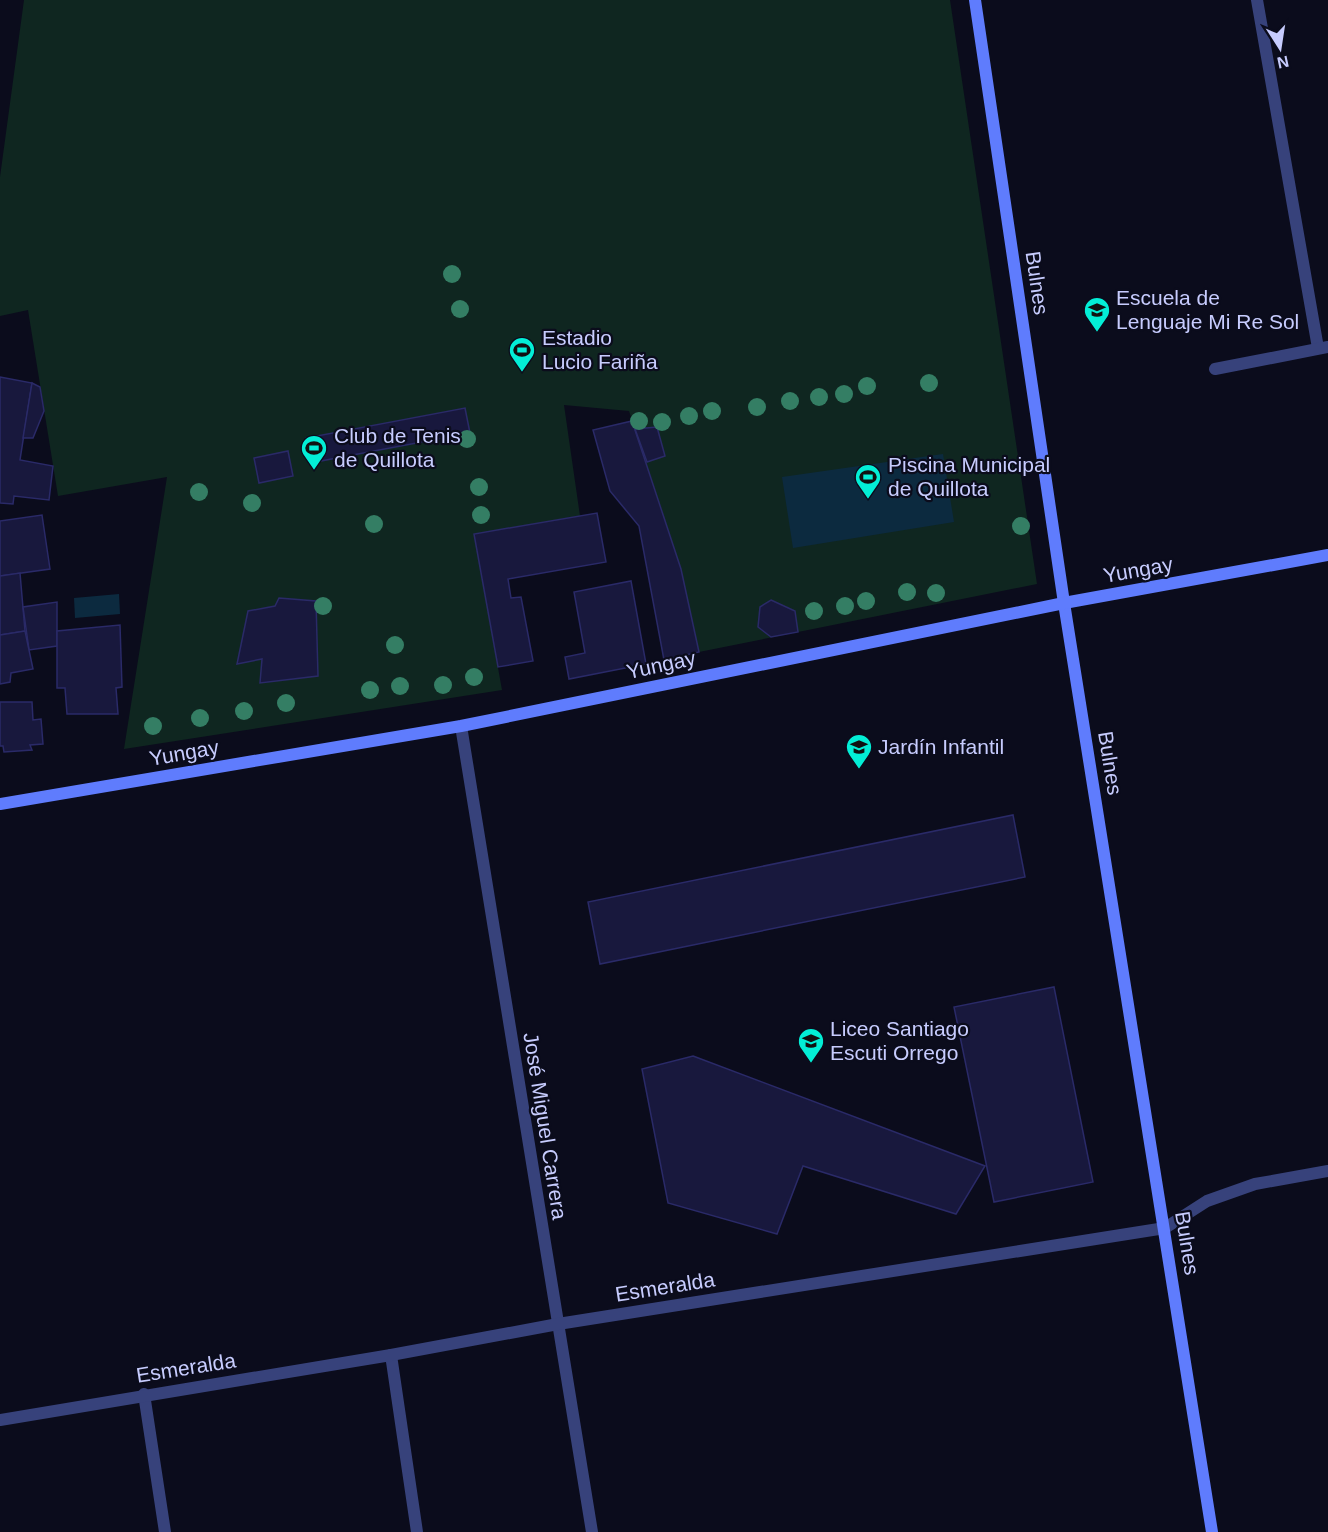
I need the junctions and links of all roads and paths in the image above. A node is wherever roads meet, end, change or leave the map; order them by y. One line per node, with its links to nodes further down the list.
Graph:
1 (975, 0): 6 (street, Bulnes)
2 (1257, 0): 3 (street)
3 (1323, 348): 4 (street)
4 (1215, 369)
5 (1328, 555): 6 (street, Yungay)
6 (1064, 603): 7 (street, Yungay); 10 (street, Bulnes)
7 (460, 726): 8 (street, Yungay); 11 (street, José Miguel Carrera)
8 (0, 804)
9 (1328, 1171): 10 (street, Esmeralda)
10 (1165, 1228): 11 (street, Esmeralda); 18 (street, Bulnes)
11 (558, 1324): 12 (street, Esmeralda); 17 (street, José Miguel Carrera)
12 (391, 1354): 13 (street, Esmeralda); 16 (street)
13 (144, 1394): 14 (street, Esmeralda); 15 (street)
14 (0, 1420)
15 (165, 1532)
16 (417, 1532)
17 (592, 1532)
18 (1212, 1532)

